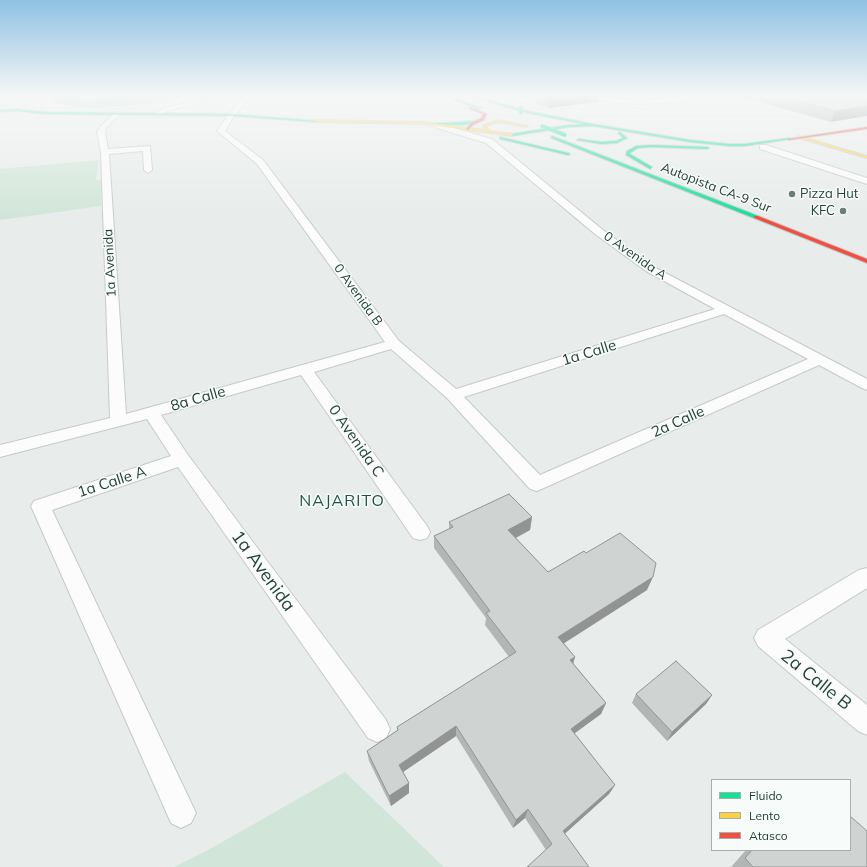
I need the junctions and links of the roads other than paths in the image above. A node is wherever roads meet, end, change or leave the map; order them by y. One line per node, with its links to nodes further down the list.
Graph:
1 (102, 135): 19 (street, 1a Avenida)
2 (227, 135): 28 (street, 0 Avenida B)
3 (475, 135): 27 (street, 0 Avenida A)
4 (489, 135): 14 (main road)
5 (549, 135): 23 (main road, Autopista CA-9 Sur)
6 (549, 135): 14 (main road)
7 (566, 135): 15 (main road, Autopista CA-9 Sur, bridge)
8 (622, 135): 15 (main road)
9 (634, 135): 18 (main road)
10 (661, 135): 13 (main road)
11 (811, 135): 13 (main road)
12 (842, 135): 16 (main road)
13 (800, 137): 16 (main road)
14 (501, 138): 23 (main road)
15 (576, 140): 21 (main road, Autopista CA-9 Sur)
16 (809, 140): 17 (main road); 20 (main road)
17 (763, 147): 18 (main road); 24 (street)
18 (707, 148): 21 (main road)
19 (105, 152): 22 (street); 34 (street, 1a Avenida)
20 (867, 157)
21 (653, 169): 25 (main road, Autopista CA-9 Sur)
22 (148, 170)
23 (642, 172): 26 (main road, Autopista CA-9 Sur)
24 (867, 181)
25 (867, 251)
26 (867, 261)
27 (724, 310): 29 (street, 0 Avenida A); 32 (street, 1a Calle)
28 (394, 344): 30 (street, 8a Calle); 32 (street, 0 Avenida B)
29 (819, 360): 31 (street, 0 Avenida A); 37 (street, 2a Calle)
30 (305, 370): 33 (street, 8a Calle); 38 (street, 0 Avenida C)
31 (867, 385)
32 (453, 395): 37 (street, 0 Avenida B)
33 (151, 412): 34 (street, 8a Calle); 36 (street, 1a Avenida)
34 (118, 420): 35 (street, 8a Calle)
35 (0, 451)
36 (182, 459): 41 (street, 1a Avenida); 42 (street, 1a Calle A)
37 (537, 484)
38 (420, 532)
39 (867, 577): 40 (street, 2a Calle B)
40 (867, 722)
41 (377, 728)
42 (181, 813)

